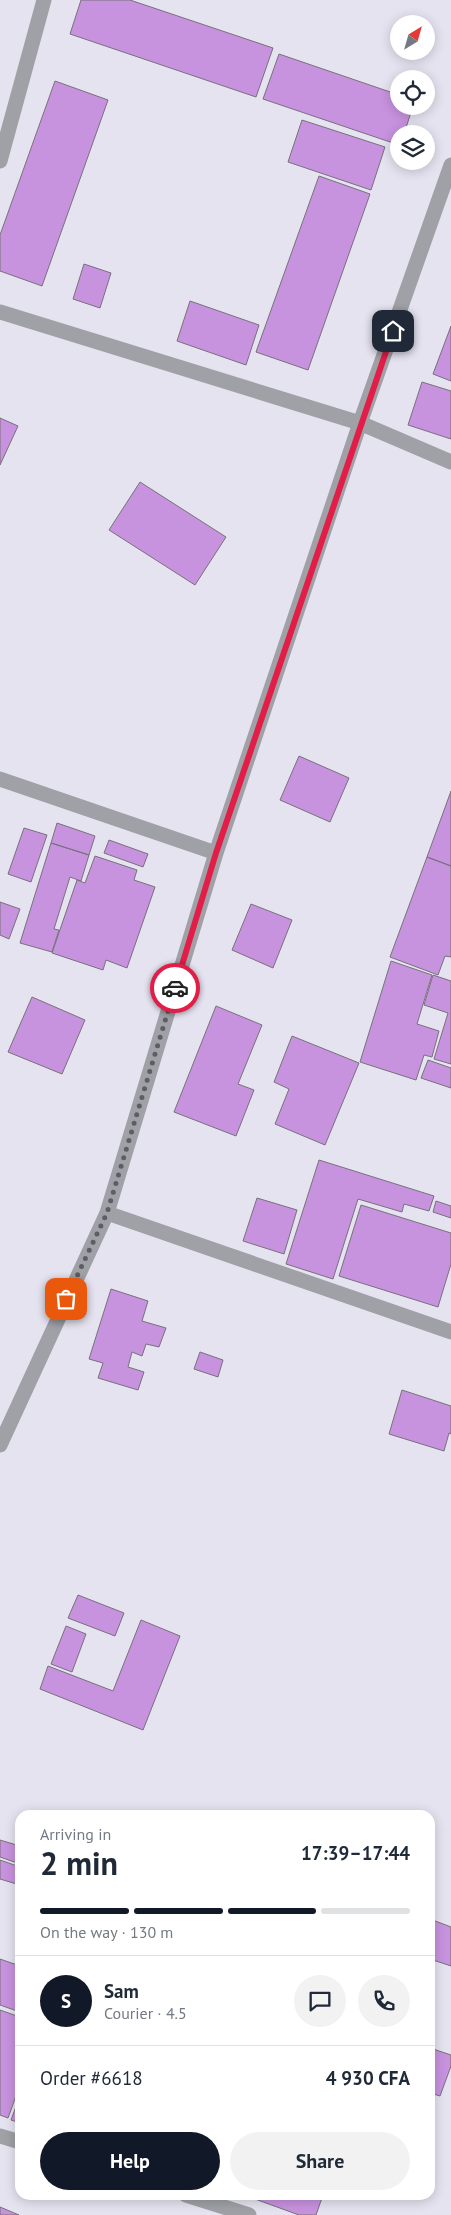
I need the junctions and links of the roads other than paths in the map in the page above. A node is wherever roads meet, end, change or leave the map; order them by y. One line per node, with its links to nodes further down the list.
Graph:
1 (44, 0): 2 (street)
2 (0, 160)
3 (451, 165): 5 (street)
4 (0, 312): 5 (street)
5 (360, 423): 6 (street); 8 (street)
6 (451, 462)
7 (0, 780): 8 (street)
8 (216, 853): 9 (street)
9 (107, 1213): 10 (street); 11 (street)
10 (451, 1332)
11 (0, 1445)
12 (0, 2136): 13 (street)
13 (15, 2140)
14 (202, 2200): 15 (street)
15 (249, 2215)

